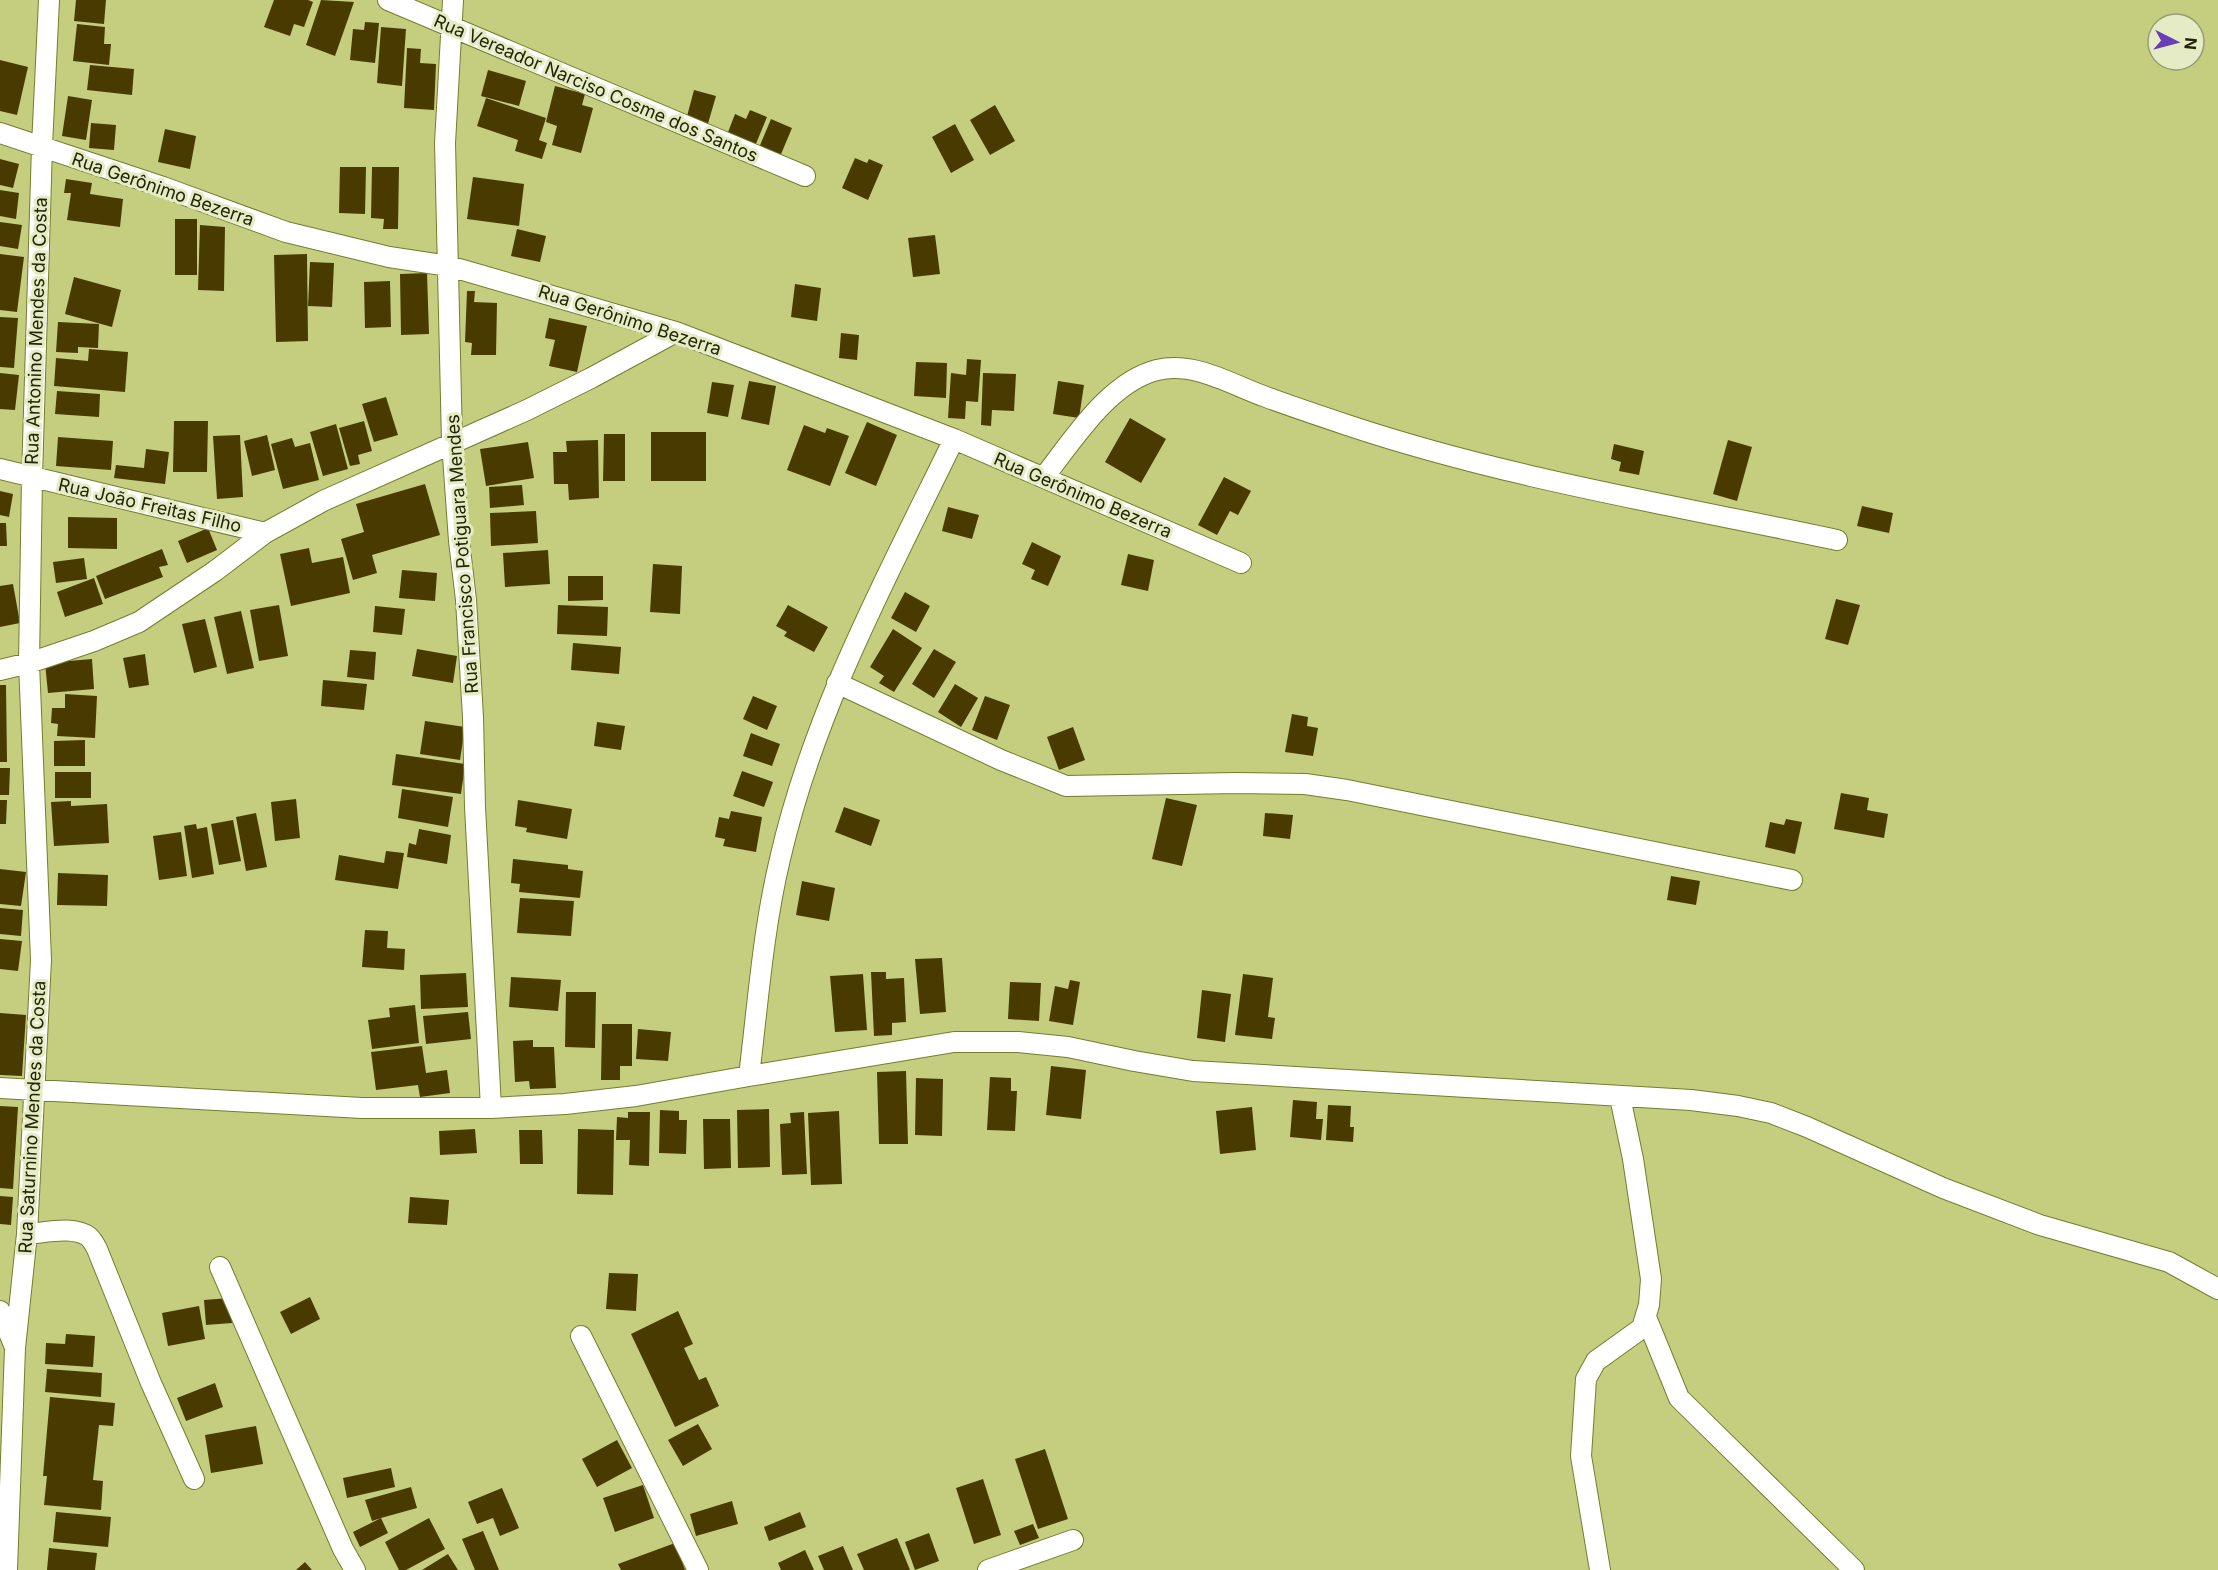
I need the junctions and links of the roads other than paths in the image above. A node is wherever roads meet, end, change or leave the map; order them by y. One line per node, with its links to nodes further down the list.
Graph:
1 (49, 0): 6 (street, Rua Antonino Mendes da Costa)
2 (388, 0): 4 (street, Rua Vereador Narciso Cosme dos Santos)
3 (453, 0): 4 (street, Rua Francisco Potiguara Mendes)
4 (451, 26): 7 (street, Rua Vereador Narciso Cosme dos Santos); 8 (street, Rua Francisco Potiguara Mendes)
5 (0, 133): 6 (street, Rua Gerônimo Bezerra)
6 (42, 146): 8 (street, Rua Gerônimo Bezerra); 13 (street, Rua Antonino Mendes da Costa)
7 (805, 177)
8 (449, 266): 9 (street, Rua Gerônimo Bezerra); 11 (street, Rua Francisco Potiguara Mendes)
9 (676, 332): 10 (street, Rua Gerônimo Bezerra); 11 (street)
10 (954, 439): 14 (street, Rua Gerônimo Bezerra); 20 (street)
11 (452, 442): 15 (street); 26 (street, Rua Francisco Potiguara Mendes)
12 (0, 469): 13 (street, Rua João Freitas Filho)
13 (32, 477): 15 (street, Rua João Freitas Filho); 18 (street, Rua Antonino Mendes da Costa)
14 (1044, 477): 16 (street); 17 (street, Rua Gerônimo Bezerra)
15 (265, 533): 18 (street)
16 (1837, 540)
17 (1241, 563)
18 (29, 663): 19 (street); 24 (street, Rua Saturnino Mendes da Costa)
19 (0, 670)
20 (837, 683): 21 (street); 22 (street)
21 (1792, 880)
22 (749, 1076): 25 (street); 26 (street)
23 (0, 1088): 24 (street)
24 (34, 1089): 26 (street); 27 (street, Rua Saturnino Mendes da Costa)
25 (1620, 1097): 29 (street); 31 (street)
26 (491, 1108)
27 (27, 1234): 33 (street, Rua Saturnino Mendes da Costa); 34 (street)
28 (219, 1267): 37 (street)
29 (2218, 1289)
30 (0, 1311): 33 (street)
31 (1646, 1317): 40 (street); 41 (street)
32 (581, 1336): 38 (street)
33 (15, 1348): 36 (street, Rua Saturnino Mendes da Costa)
34 (194, 1479)
35 (1073, 1539): 39 (street)
36 (7, 1570)
37 (355, 1570)
38 (698, 1570)
39 (988, 1570)
40 (1600, 1570)
41 (1854, 1570)

